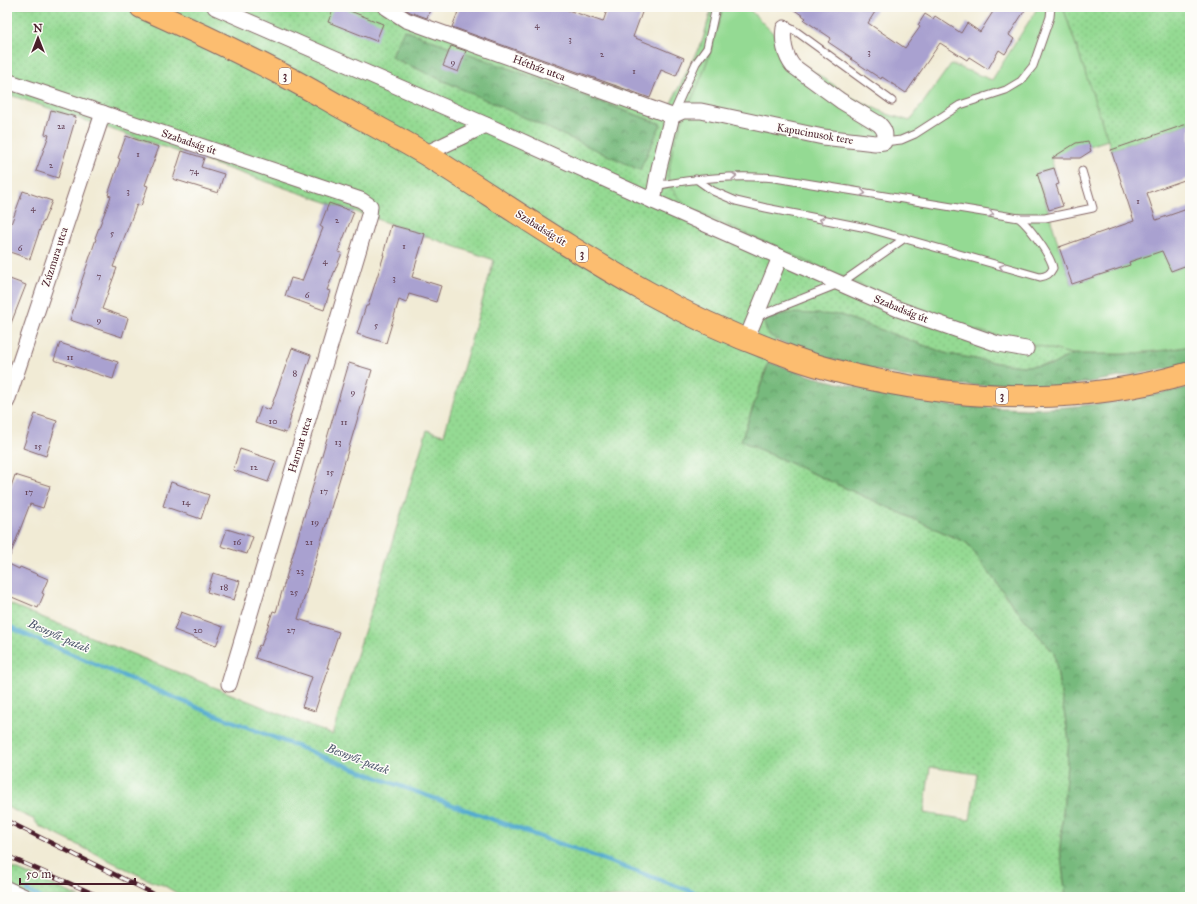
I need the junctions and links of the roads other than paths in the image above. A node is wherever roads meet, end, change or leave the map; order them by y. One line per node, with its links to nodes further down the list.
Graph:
1 (141, 7): 13 (main road, Szabadság út / 3)
2 (215, 7): 11 (street, Szabadság út)
3 (386, 7): 10 (street, Hétház utca)
4 (716, 7): 10 (lane)
5 (1051, 7): 12 (lane)
6 (784, 28): 8 (lane); 12 (street)
7 (7, 81): 9 (street, Szabadság út)
8 (892, 101)
9 (103, 114): 17 (street, Szabadság út); 26 (street, Zúzmara utca)
10 (672, 116): 12 (street, Kapucinusok tere); 16 (street)
11 (486, 125): 13 (street); 16 (street, Szabadság út)
12 (884, 142)
13 (424, 154): 23 (main road, Szabadság út / 3)
14 (1082, 171): 18 (lane)
15 (696, 179): 16 (lane); 18 (lane, one-way to 18); 19 (lane, one-way to 15)
16 (654, 194): 20 (street, Szabadság út)
17 (370, 206): 27 (street, Harmat utca)
18 (1019, 218): 19 (lane, one-way to 19)
19 (905, 238): 21 (lane)
20 (780, 257): 21 (street, Szabadság út); 22 (street)
21 (842, 283): 22 (lane); 24 (street, Szabadság út)
22 (755, 318): 23 (street)
23 (746, 340): 25 (main road, Szabadság út / 3)
24 (1026, 349)
25 (1190, 373)
26 (7, 401)
27 (229, 684)
28 (7, 888): 29 (street)
29 (25, 897)

